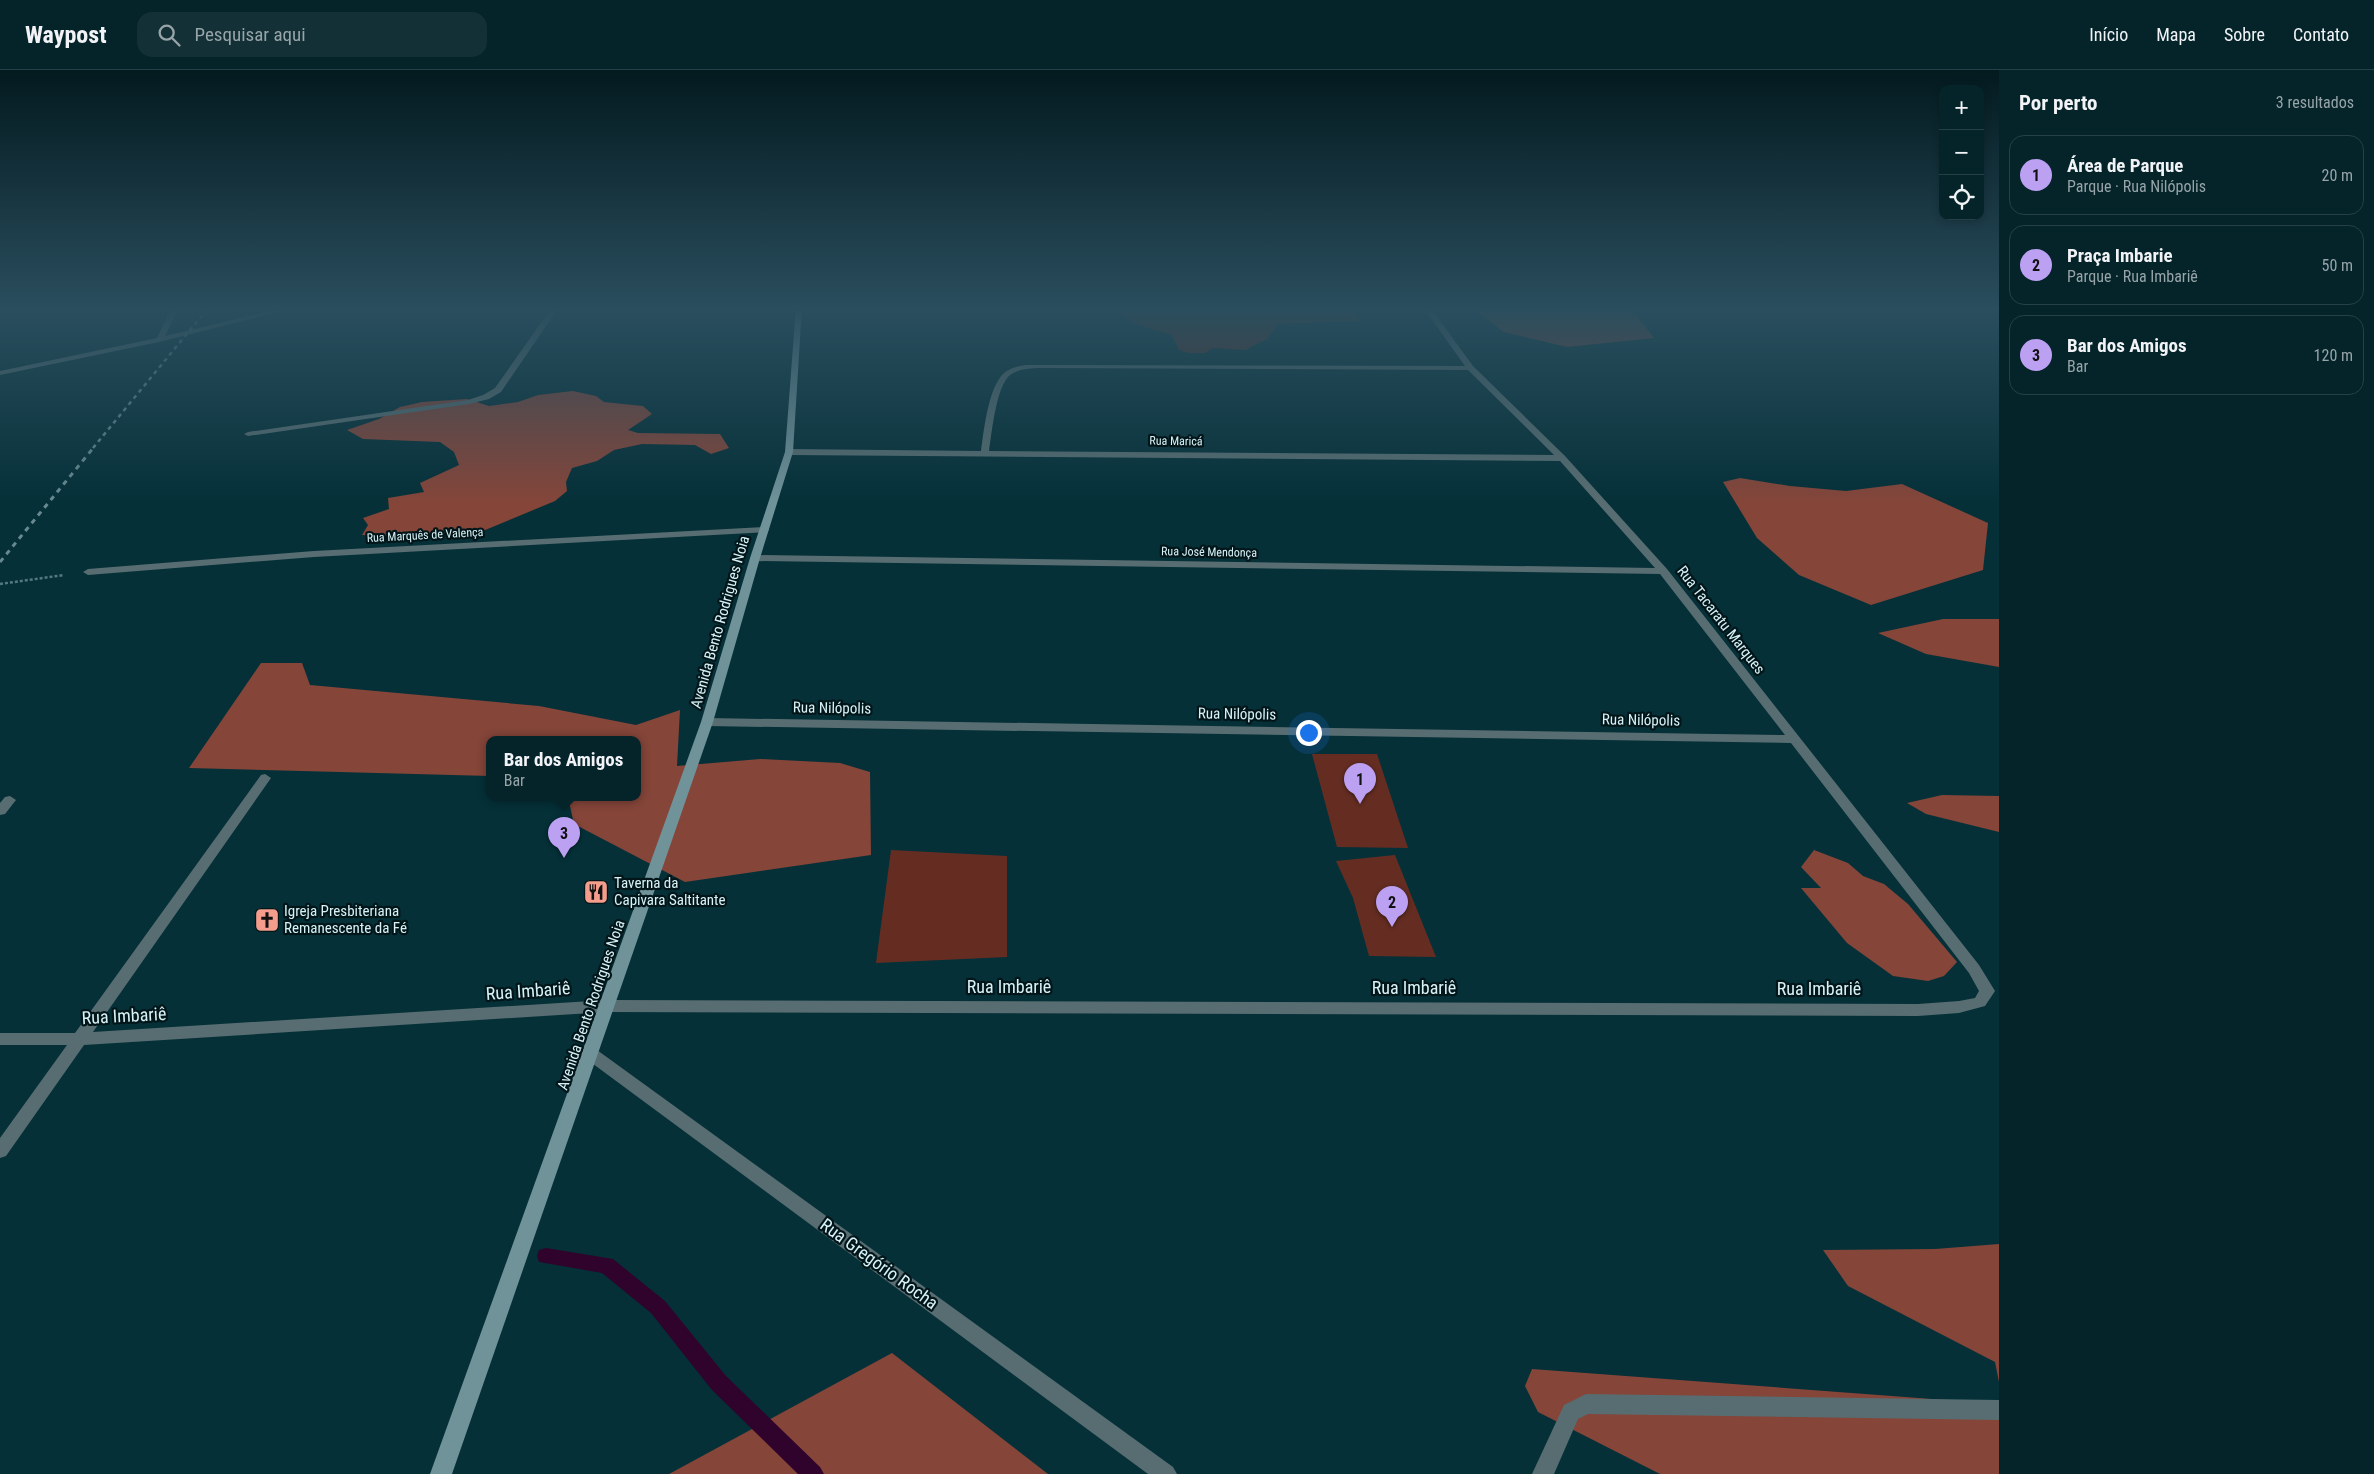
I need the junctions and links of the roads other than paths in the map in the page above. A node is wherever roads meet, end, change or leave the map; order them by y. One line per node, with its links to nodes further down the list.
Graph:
1 (510, 373): 5 (street)
2 (794, 373): 6 (street, Avenida Bento Rodrigues Noia)
3 (1009, 373): 7 (street)
4 (1475, 373): 8 (street, Rua Tacaratu Marques)
5 (248, 434)
6 (789, 452): 7 (street, Rua Maricá); 9 (street, Avenida Bento Rodrigues Noia)
7 (985, 452): 8 (street, Rua Maricá)
8 (1562, 458): 11 (street, Rua Tacaratu Marques)
9 (764, 530): 10 (street, Avenida Bento Rodrigues Noia); 12 (street, Rua Marquês de Valença)
10 (755, 558): 11 (street, Rua José Mendonça); 13 (street, Avenida Bento Rodrigues Noia)
11 (1663, 571): 14 (street, Rua Tacaratu Marques)
12 (88, 572)
13 (707, 722): 14 (street, Rua Nilópolis); 19 (street, Avenida Bento Rodrigues Noia)
14 (1796, 739): 18 (street, Rua Tacaratu Marques)
15 (265, 778): 21 (street)
16 (10, 800): 17 (street)
17 (0, 811)
18 (1974, 969): 19 (street, Rua Imbariê)
19 (607, 1006): 21 (street, Rua Imbariê); 22 (street, Avenida Bento Rodrigues Noia)
20 (0, 1039): 21 (street, Rua Imbariê)
21 (80, 1039): 23 (street)
22 (591, 1054): 25 (street, Avenida Bento Rodrigues Noia); 26 (street, Rua Gregório Rocha)
23 (0, 1151)
24 (1999, 1410): 27 (street)
25 (441, 1474)
26 (1166, 1474)
27 (1543, 1474)

